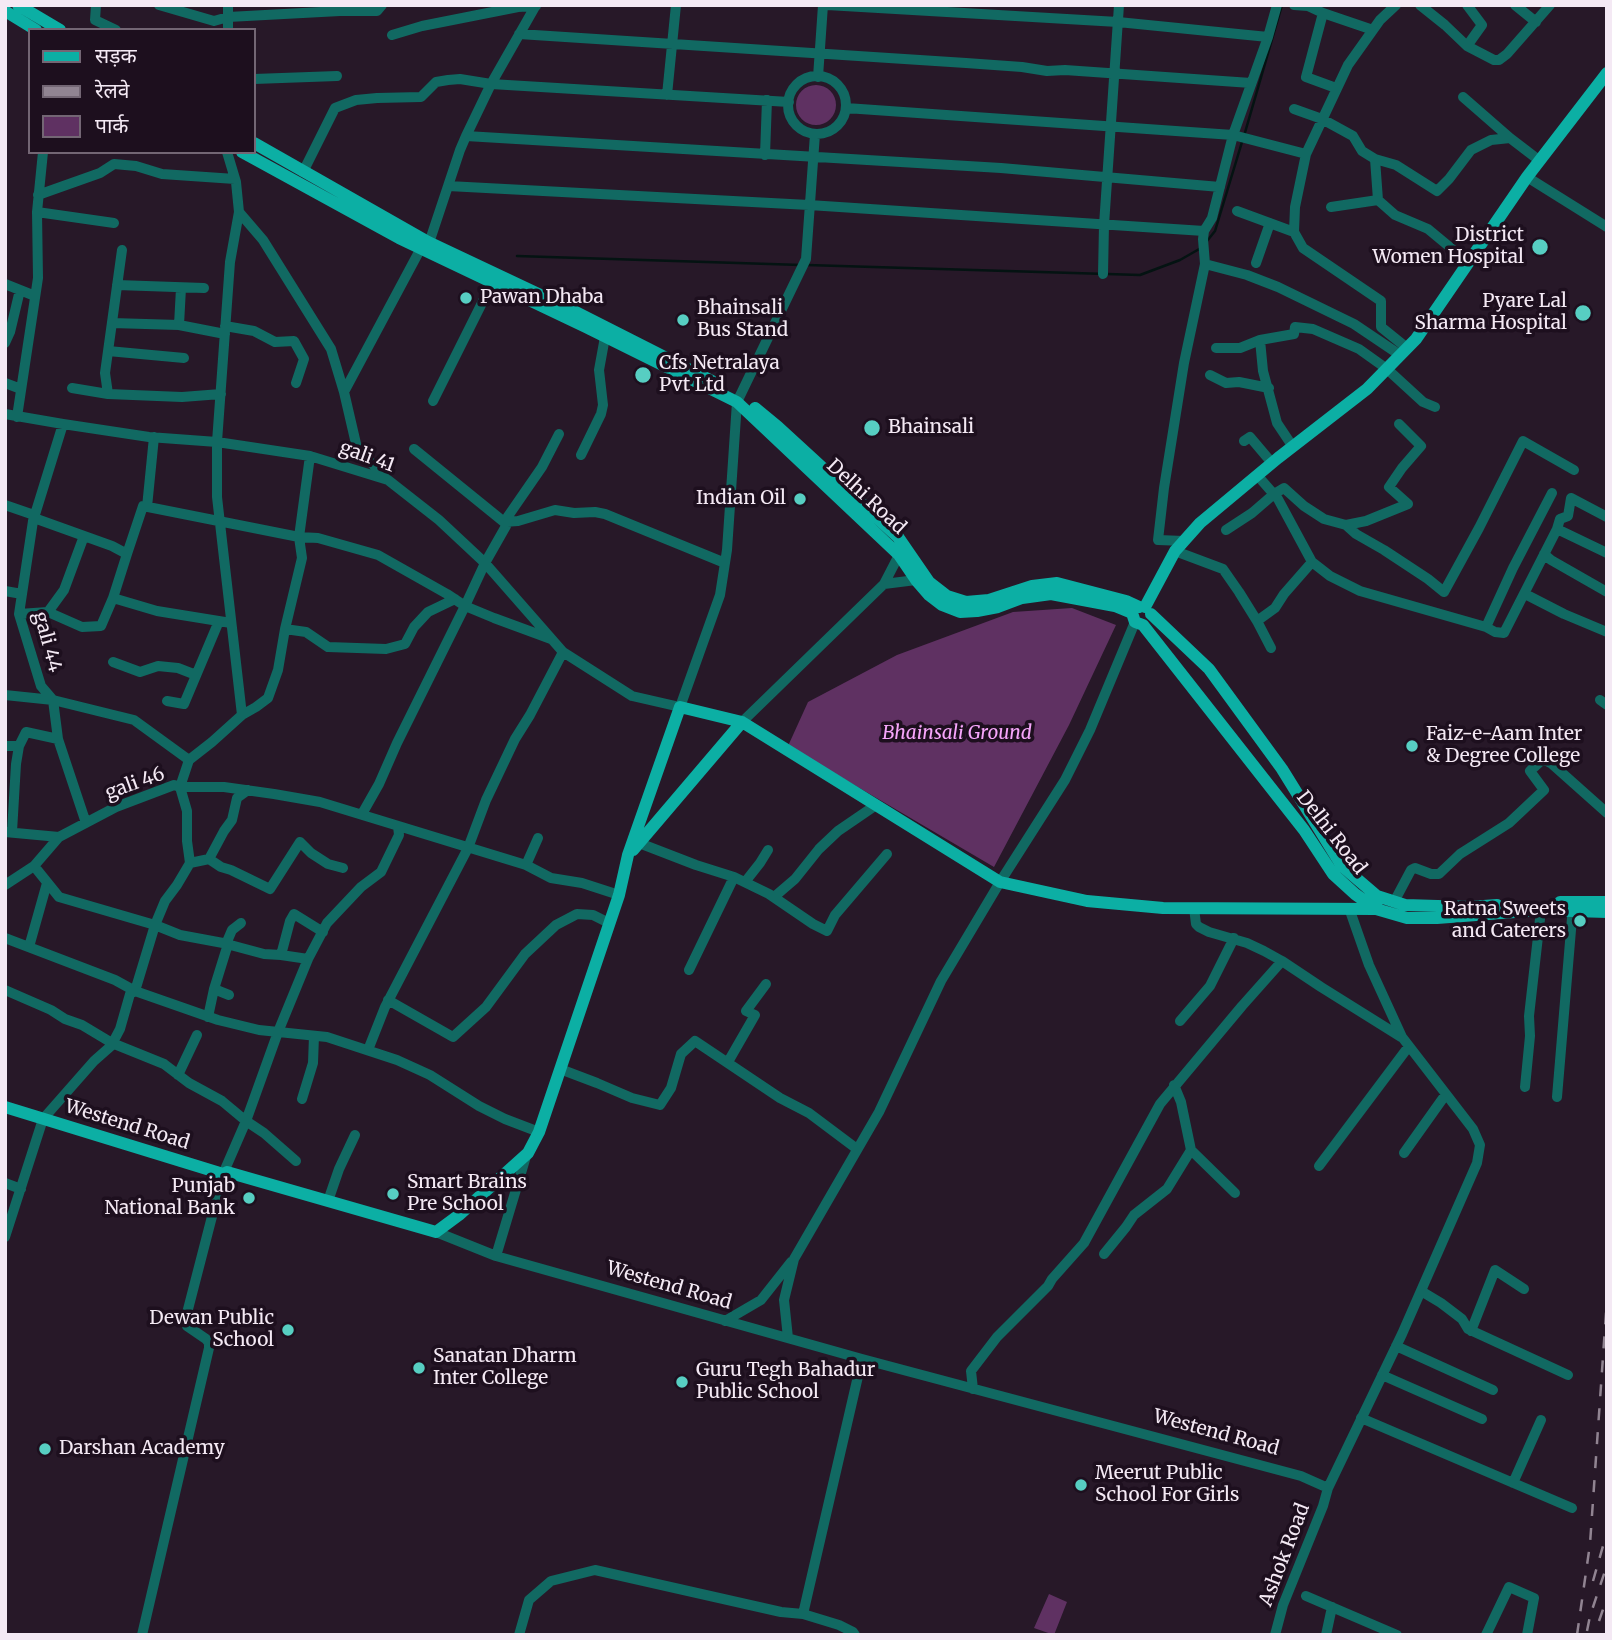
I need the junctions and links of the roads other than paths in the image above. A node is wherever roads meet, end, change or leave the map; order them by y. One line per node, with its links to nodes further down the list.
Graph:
1 (96, 5): 25 (street)
2 (159, 5): 20 (street)
3 (228, 5): 20 (street)
4 (383, 5): 17 (street)
5 (676, 5): 31 (street)
6 (825, 5): 21 (street); 33 (street)
7 (1119, 5): 21 (street)
8 (1277, 5): 30 (street)
9 (1294, 5): 19 (street)
10 (1396, 5): 27 (street)
11 (1420, 5): 32 (street)
12 (1467, 5): 32 (street)
13 (1515, 5): 22 (street)
14 (1550, 5): 22 (street)
15 (22, 6): 24 (main road)
16 (536, 6): 28 (street); 29 (street)
17 (340, 8): 20 (street)
18 (5, 11): 23 (main road)
19 (1324, 13): 27 (street); 41 (street)
20 (228, 17): 26 (street)
21 (1118, 22): 30 (street); 35 (street)
22 (1536, 22): 32 (street)
23 (33, 28)
24 (57, 28)
25 (112, 28)
26 (228, 28)
27 (1373, 30): 41 (street)
28 (519, 34): 31 (street); 40 (street)
29 (392, 35)
30 (1268, 37): 39 (street)
31 (673, 45): 33 (street); 42 (street)
32 (1467, 46)
33 (820, 54): 35 (street); 37 (street)
34 (1607, 73): 62 (main road)
35 (1115, 74): 39 (street); 49 (street)
36 (337, 76): 38 (street)
37 (818, 77): 45 (street); 46 (street)
38 (256, 79)
39 (1251, 83): 51 (street)
40 (491, 84): 42 (street); 52 (street); 63 (street)
41 (1336, 88): 48 (street)
42 (667, 95): 44 (street)
43 (1463, 97): 53 (street)
44 (767, 100): 45 (street); 59 (street)
45 (789, 102): 50 (street)
46 (846, 108): 49 (street); 50 (street)
47 (1294, 109): 48 (street)
48 (1322, 119): 58 (street); 61 (street)
49 (1111, 127): 51 (street); 65 (street)
50 (815, 134): 60 (street)
51 (1233, 135): 58 (street); 68 (street)
52 (466, 136): 59 (street); 67 (street)
53 (1510, 138): 61 (street); 62 (street)
54 (256, 144): 63 (main road)
55 (43, 154): 69 (street)
56 (228, 154): 66 (street)
57 (246, 154): 82 (main road)
58 (1306, 154): 80 (street)
59 (765, 155): 60 (street)
60 (813, 158): 65 (street); 71 (street)
61 (1375, 159): 70 (street)
62 (1540, 161): 64 (main road)
63 (303, 172): 82 (main road)
64 (1527, 177): 79 (street); 86 (main road)
65 (1107, 178): 68 (street); 78 (street)
66 (235, 179): 69 (street); 75 (street)
67 (448, 186): 71 (street); 82 (street)
68 (1220, 187): 81 (street)
69 (38, 195): 74 (street)
70 (1378, 200): 72 (street); 86 (street)
71 (809, 205): 78 (street); 115 (street)
72 (1331, 207)
73 (1237, 211): 77 (street)
74 (37, 212): 76 (street); 94 (street)
75 (239, 212): 97 (street); 112 (street)
76 (114, 222)
77 (1270, 223): 80 (street); 85 (street)
78 (1104, 225): 81 (street); 87 (street)
79 (1607, 227)
80 (1294, 232): 103 (street)
81 (1203, 235): 84 (street)
82 (425, 245): 88 (main road); 112 (street); 115 (main road)
83 (122, 250): 90 (street)
84 (1205, 260): 103 (street); 147 (street)
85 (1256, 263)
86 (1469, 263): 103 (main road)
87 (1103, 274)
88 (492, 283): 98 (main road); 116 (street)
89 (5, 284): 93 (street)
90 (117, 285): 91 (street); 95 (street)
91 (181, 288): 92 (street); 96 (street)
92 (204, 288)
93 (20, 290): 94 (street); 100 (street)
94 (35, 296): 111 (street)
95 (112, 323): 96 (street); 102 (street)
96 (179, 325): 97 (street)
97 (225, 330): 108 (street); 114 (street)
98 (605, 337): 115 (main road); 128 (street)
99 (1260, 340): 101 (street); 105 (street); 110 (street)
100 (5, 343)
101 (1216, 348)
102 (108, 351): 104 (street); 113 (street)
103 (1404, 351): 105 (main road)
104 (184, 358)
105 (1387, 369): 117 (street); 126 (main road)
106 (1210, 375): 110 (street)
107 (5, 383): 111 (street)
108 (296, 383)
109 (72, 388): 113 (street)
110 (1269, 388): 126 (street)
111 (21, 389): 119 (street)
112 (344, 392): 133 (street)
113 (108, 394): 114 (street)
114 (221, 394): 124 (street)
115 (738, 399): 148 (main road, Delhi Road); 154 (street)
116 (433, 401)
117 (1435, 407)
118 (5, 414): 119 (street, gali 41)
119 (16, 416): 120 (street, gali 41)
120 (63, 424): 123 (street, gali 41); 138 (street, gali 44)
121 (1399, 424): 142 (street)
122 (559, 434): 141 (street)
123 (153, 437): 124 (street, gali 41); 137 (street)
124 (217, 442): 129 (street, gali 41); 140 (street)
125 (1244, 442): 130 (street)
126 (1293, 447): 130 (main road)
127 (414, 450): 141 (street)
128 (581, 455)
129 (310, 456): 133 (street, gali 41); 146 (street)
130 (1272, 463): 132 (main road)
131 (1574, 470): 142 (street)
132 (1257, 475): 135 (street); 147 (main road)
133 (388, 480): 153 (street, gali 41)
134 (1552, 493): 170 (street)
135 (1274, 494): 142 (street); 144 (street); 152 (street)
136 (5, 505): 138 (street)
137 (146, 507): 140 (street); 149 (street)
138 (34, 517): 145 (street); 159 (street, gali 44)
139 (1607, 517): 143 (street)
140 (219, 520): 146 (street); 169 (street)
141 (505, 522): 153 (street); 154 (street)
142 (1346, 525)
143 (1558, 529): 150 (street); 151 (street)
144 (1226, 530)
145 (84, 536): 149 (street); 164 (street)
146 (299, 537): 162 (street); 171 (street)
147 (1179, 546): 166 (main road); 168 (street)
148 (902, 552): 155 (main road, Delhi Road); 156 (street)
149 (127, 554): 161 (street)
150 (1544, 554): 158 (street); 160 (street)
151 (1607, 554)
152 (1312, 562): 168 (street); 170 (street)
153 (485, 563): 163 (street); 173 (street, gali 41)
154 (725, 563): 181 (street)
155 (920, 577): 156 (street); 166 (main road, Delhi Road)
156 (884, 584): 183 (street)
157 (5, 592): 159 (street)
158 (1607, 592)
159 (22, 594): 165 (street, gali 44)
160 (1525, 594): 170 (street); 172 (street)
161 (113, 598): 164 (street); 167 (street)
162 (455, 599): 163 (street); 171 (street)
163 (465, 606): 173 (street); 192 (street)
164 (48, 612): 165 (street)
165 (19, 614): 179 (street, gali 44)
166 (1141, 615): 210 (street); 217 (main road); 217 (main road, Delhi Road)
167 (219, 621): 169 (street); 177 (street)
168 (1257, 621): 174 (street)
169 (231, 623): 182 (street)
170 (1486, 627)
171 (285, 629): 182 (street)
172 (1607, 632)
173 (554, 641): 175 (street, gali 41)
174 (1271, 648)
175 (563, 652): 181 (street, gali 41); 199 (street)
176 (113, 662): 177 (street)
177 (196, 676): 180 (street)
178 (5, 695): 179 (street, gali 46)
179 (53, 700): 184 (street, gali 44); 187 (street, gali 46)
180 (167, 701)
181 (680, 707): 183 (main road); 202 (main road)
182 (242, 715): 187 (street)
183 (742, 722): 190 (main road); 198 (main road)
184 (58, 739): 186 (street); 193 (street, gali 44)
185 (5, 746): 186 (street)
186 (19, 746): 195 (street)
187 (189, 760): 188 (street, gali 46)
188 (180, 787): 189 (street); 193 (street, gali 46); 204 (street)
189 (248, 790): 192 (street); 203 (street)
190 (876, 806): 210 (main road); 214 (street)
191 (1607, 813): 215 (street)
192 (362, 814): 194 (street)
193 (86, 823): 196 (street, gali 46)
194 (398, 826): 199 (street); 226 (street)
195 (9, 832): 196 (street)
196 (59, 837): 206 (street)
197 (538, 838): 205 (street)
198 (639, 843): 202 (main road); 208 (street)
199 (468, 848): 205 (street); 240 (street)
200 (768, 850): 209 (street)
201 (887, 854): 214 (street)
202 (628, 855): 213 (main road)
203 (209, 859): 204 (street); 207 (street)
204 (190, 863): 225 (street)
205 (526, 865): 213 (street)
206 (33, 866): 211 (street); 212 (street)
207 (343, 868)
208 (734, 877): 209 (street); 234 (street)
209 (745, 882): 214 (street)
210 (1000, 882): 219 (main road); 263 (street)
211 (47, 883): 225 (street); 230 (street)
212 (5, 885)
213 (619, 895): 224 (main road)
214 (775, 897)
215 (1394, 902): 217 (main road); 218 (main road)
216 (1607, 902): 218 (main road)
217 (1376, 903): 220 (main road); 221 (main road, Delhi Road)
218 (1573, 906): 221 (main road, Delhi Road); 222 (main road, Delhi Road); 256 (street)
219 (1194, 908): 220 (main road); 228 (street)
220 (1349, 908): 246 (street)
221 (1541, 911): 254 (street)
222 (1607, 912)
223 (241, 923): 229 (street)
224 (610, 923): 240 (street); 251 (main road)
225 (155, 925): 229 (street); 238 (street)
226 (323, 932): 231 (street); 232 (street)
227 (5, 938): 230 (street)
228 (1234, 938): 233 (street); 242 (street)
229 (227, 944): 231 (street); 236 (street)
230 (29, 947): 238 (street)
231 (281, 955): 232 (street)
232 (308, 959): 243 (street)
233 (1282, 961): 246 (street); 253 (street)
234 (689, 970)
235 (766, 984): 250 (street)
236 (214, 989): 239 (street); 241 (street)
237 (5, 990): 247 (street)
238 (135, 991): 241 (street); 247 (street)
239 (229, 995)
240 (388, 1000): 249 (street)
241 (208, 1017): 243 (street)
242 (1181, 1021)
243 (278, 1032): 245 (street); 260 (street)
244 (197, 1035): 252 (street)
245 (314, 1036): 249 (street); 257 (street)
246 (1402, 1037): 248 (street)
247 (112, 1044): 252 (street); 259 (street)
248 (1409, 1046): 255 (street); 268 (street)
249 (368, 1051): 261 (street)
250 (727, 1062): 251 (street); 263 (street)
251 (560, 1069): 261 (main road)
252 (178, 1075): 260 (street)
253 (1174, 1085): 264 (street); 288 (street)
254 (1525, 1087)
255 (1446, 1094): 266 (street); 280 (street, Ashok Road)
256 (1557, 1097)
257 (302, 1099)
258 (5, 1107): 259 (main road, Westend Road)
259 (43, 1119): 269 (main road, Westend Road); 271 (street)
260 (246, 1121): 267 (street); 269 (street)
261 (539, 1132): 265 (main road)
262 (355, 1135): 273 (street)
263 (858, 1149): 278 (street)
264 (1191, 1150): 272 (street); 276 (street)
265 (528, 1153): 274 (main road); 277 (street)
266 (1404, 1153)
267 (296, 1161)
268 (1319, 1166)
269 (223, 1174): 273 (main road, Westend Road); 299 (street)
270 (5, 1184): 271 (street)
271 (21, 1189): 275 (street)
272 (1235, 1193)
273 (328, 1201): 274 (main road, Westend Road)
274 (436, 1232): 277 (street, Westend Road)
275 (5, 1237)
276 (1104, 1254)
277 (496, 1256): 281 (street, Westend Road)
278 (793, 1259): 281 (street); 283 (street)
279 (1524, 1289): 282 (street)
280 (1421, 1291): 282 (street); 284 (street, Ashok Road)
281 (725, 1321): 283 (street, Westend Road)
282 (1471, 1331): 287 (street)
283 (788, 1339): 285 (street, Westend Road)
284 (1396, 1346): 286 (street, Ashok Road); 289 (street)
285 (862, 1359): 288 (street, Westend Road); 298 (street)
286 (1382, 1375): 290 (street, Ashok Road); 291 (street)
287 (1568, 1375)
288 (974, 1389): 294 (street, Westend Road)
289 (1493, 1390)
290 (1361, 1418): 293 (street); 294 (street, Ashok Road)
291 (1482, 1419)
292 (1541, 1420): 293 (street)
293 (1513, 1483): 295 (street)
294 (1328, 1488): 302 (street, Ashok Road)
295 (1572, 1508)
296 (1306, 1595): 297 (street)
297 (1332, 1607): 303 (street); 304 (street)
298 (803, 1614): 300 (street); 301 (street)
299 (142, 1635)
300 (519, 1635)
301 (855, 1635)
302 (1275, 1635)
303 (1326, 1635)
304 (1397, 1635)
305 (1486, 1635): 306 (street)
306 (1527, 1635)

